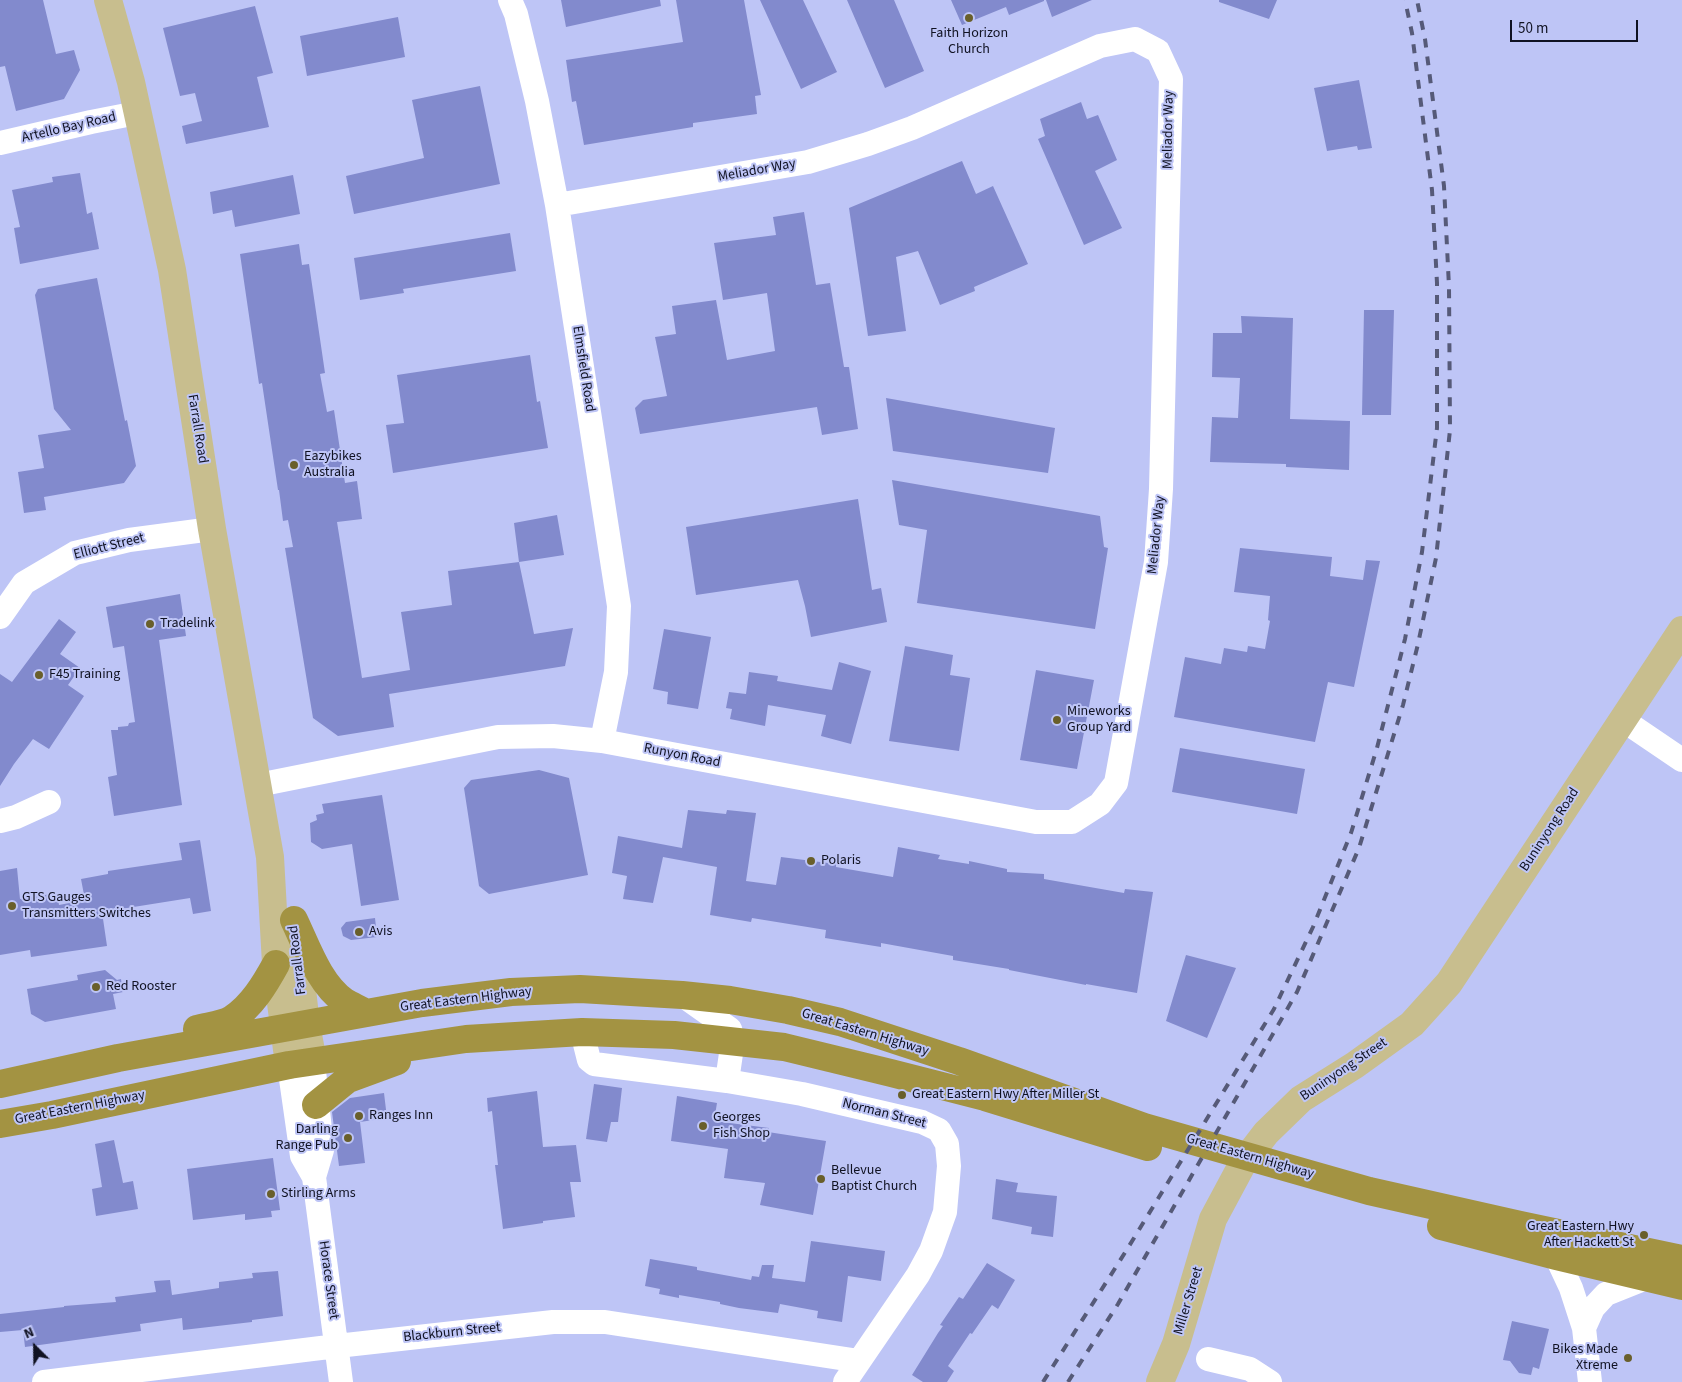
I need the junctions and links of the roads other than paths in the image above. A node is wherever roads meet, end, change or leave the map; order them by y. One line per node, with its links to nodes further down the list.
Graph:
1 (108, 0): 3 (main road, Farrall Road)
2 (510, 0): 5 (street, Elmsfield Road)
3 (137, 113): 4 (street, Artello Bay Road); 6 (main road, Farrall Road)
4 (0, 144)
5 (557, 205): 10 (street, Elmsfield Road); 14 (street, Meliador Way)
6 (212, 529): 7 (street, Elliott Street); 12 (main road, Farrall Road)
7 (0, 617)
8 (1682, 630): 9 (main road, Buninyong Road)
9 (1623, 720): 11 (street); 21 (main road, Buninyong Road)
10 (602, 741): 12 (street, Runyon Road); 14 (street, Runyon Road)
11 (1682, 760)
12 (258, 785): 16 (main road, Farrall Road)
13 (49, 802): 15 (street)
14 (1100, 804)
15 (0, 821)
16 (270, 862): 17 (main road, Farrall Road); 18 (main road, Farrall Road)
17 (294, 920): 20 (highway); 22 (main road, Farrall Road)
18 (276, 964): 22 (main road, Farrall Road); 26 (highway)
19 (682, 995): 20 (highway, Great Eastern Highway); 24 (street); 32 (highway, Great Eastern Highway)
20 (366, 1013): 22 (highway, Great Eastern Highway)
21 (1412, 1024): 35 (main road, Buninyong Street)
22 (295, 1026): 26 (highway, Great Eastern Highway); 27 (main road, Farrall Road)
23 (582, 1032): 24 (highway, Great Eastern Highway); 25 (highway, Great Eastern Highway); 28 (street, Norman Street)
24 (733, 1040): 28 (street); 32 (highway, Great Eastern Highway)
25 (416, 1046): 27 (highway, Great Eastern Highway); 30 (highway)
26 (118, 1058): 29 (highway, Great Eastern Highway)
27 (301, 1063): 30 (street, Horace Street); 31 (highway, Great Eastern Highway); 34 (street, Horace Street)
28 (727, 1081): 43 (street, Norman Street)
29 (0, 1084)
30 (316, 1106): 34 (street, Horace Street)
31 (0, 1124)
32 (1142, 1136): 33 (highway, Great Eastern Highway)
33 (1282, 1175): 36 (highway, Great Eastern Highway); 37 (highway, Great Eastern Highway)
34 (314, 1177): 41 (street, Horace Street)
35 (1213, 1219): 47 (main road, Miller Street)
36 (1556, 1256): 38 (highway, Great Eastern Highway); 40 (street)
37 (1682, 1259)
38 (1646, 1278): 39 (highway, Great Eastern Highway); 40 (street)
39 (1682, 1286)
40 (1584, 1328): 49 (street)
41 (337, 1346): 43 (street, Blackburn Street); 44 (street, Blackburn Street); 45 (street, Horace Street)
42 (1208, 1359): 48 (street)
43 (859, 1361): 46 (street, Norman Street)
44 (44, 1382)
45 (341, 1382)
46 (845, 1382)
47 (1160, 1382)
48 (1270, 1382)
49 (1590, 1382)

